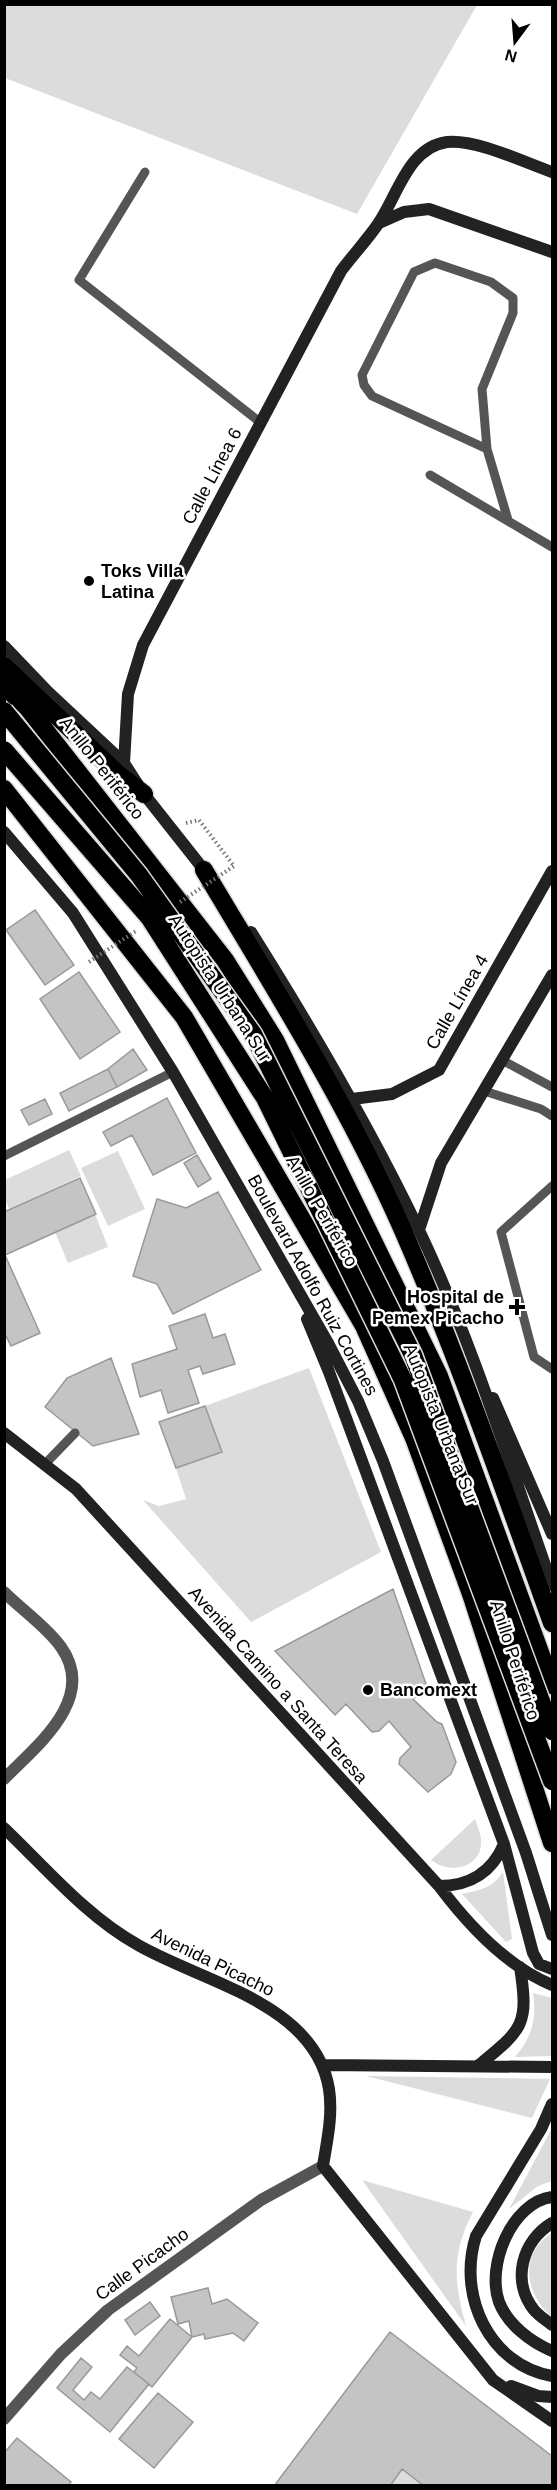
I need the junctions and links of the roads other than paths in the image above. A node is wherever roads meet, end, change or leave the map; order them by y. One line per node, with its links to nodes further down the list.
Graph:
1 (145, 172): 5 (lane)
2 (552, 172): 3 (main road, Calle Línea 6)
3 (379, 223): 4 (main road); 5 (main road, Calle Línea 6)
4 (552, 252)
5 (261, 423): 15 (main road, Calle Línea 6)
6 (487, 449): 6 (lane); 8 (lane)
7 (430, 475): 8 (lane)
8 (508, 520): 9 (lane)
9 (552, 547)
10 (4, 646): 15 (main road)
11 (4, 666): 17 (highway)
12 (4, 686): 41 (highway, Anillo Periférico)
13 (4, 711): 42 (highway, Autopista Urbana Sur, bridge)
14 (4, 750): 44 (highway, Autopista Urbana Sur, bridge)
15 (124, 763): 17 (main road)
16 (4, 789): 46 (highway, Anillo Periférico)
17 (144, 794): 19 (main road)
18 (4, 832): 23 (main road, Boulevard Adolfo Ruiz Cortines)
19 (204, 870): 26 (main road); 40 (highway)
20 (552, 871): 26 (main road, Calle Línea 4)
21 (552, 975): 22 (main road)
22 (502, 1060): 24 (lane); 25 (main road)
23 (173, 1072): 28 (lane); 31 (main road, Boulevard Adolfo Ruiz Cortines)
24 (552, 1087)
25 (484, 1091): 27 (lane); 30 (main road)
26 (352, 1099): 30 (main road)
27 (552, 1116)
28 (4, 1156)
29 (552, 1186): 33 (lane)
30 (419, 1230): 32 (main road)
31 (285, 1269): 47 (main road); 49 (main road, Boulevard Adolfo Ruiz Cortines)
32 (466, 1340): 37 (main road); 38 (main road)
33 (552, 1369)
34 (4, 1433): 36 (main road, Avenida Camino a Santa Teresa)
35 (75, 1433): 36 (lane)
36 (45, 1464): 48 (main road, Avenida Camino a Santa Teresa)
37 (552, 1534)
38 (552, 1585)
39 (4, 1592): 43 (street)
40 (552, 1623)
41 (552, 1685)
42 (552, 1731)
43 (4, 1779)
44 (552, 1781)
45 (4, 1828): 53 (main road, Avenida Picacho)
46 (552, 1843)
47 (504, 1844): 48 (main road); 51 (main road)
48 (439, 1886): 50 (main road, Avenida Camino a Santa Teresa)
49 (552, 1935)
50 (520, 1967): 52 (main road, Avenida Camino a Santa Teresa); 54 (main road)
51 (552, 1969)
52 (552, 1985)
53 (322, 2065): 54 (main road); 57 (main road, Avenida Picacho)
54 (479, 2065): 55 (main road)
55 (552, 2067)
56 (552, 2104): 62 (main road)
57 (323, 2166): 63 (main road); 65 (street, Calle Picacho)
58 (552, 2197): 61 (main road)
59 (552, 2223): 60 (main road)
60 (552, 2325)
61 (552, 2351)
62 (552, 2376)
63 (493, 2380): 64 (main road); 66 (main road)
64 (552, 2397)
65 (4, 2419)
66 (552, 2421)

